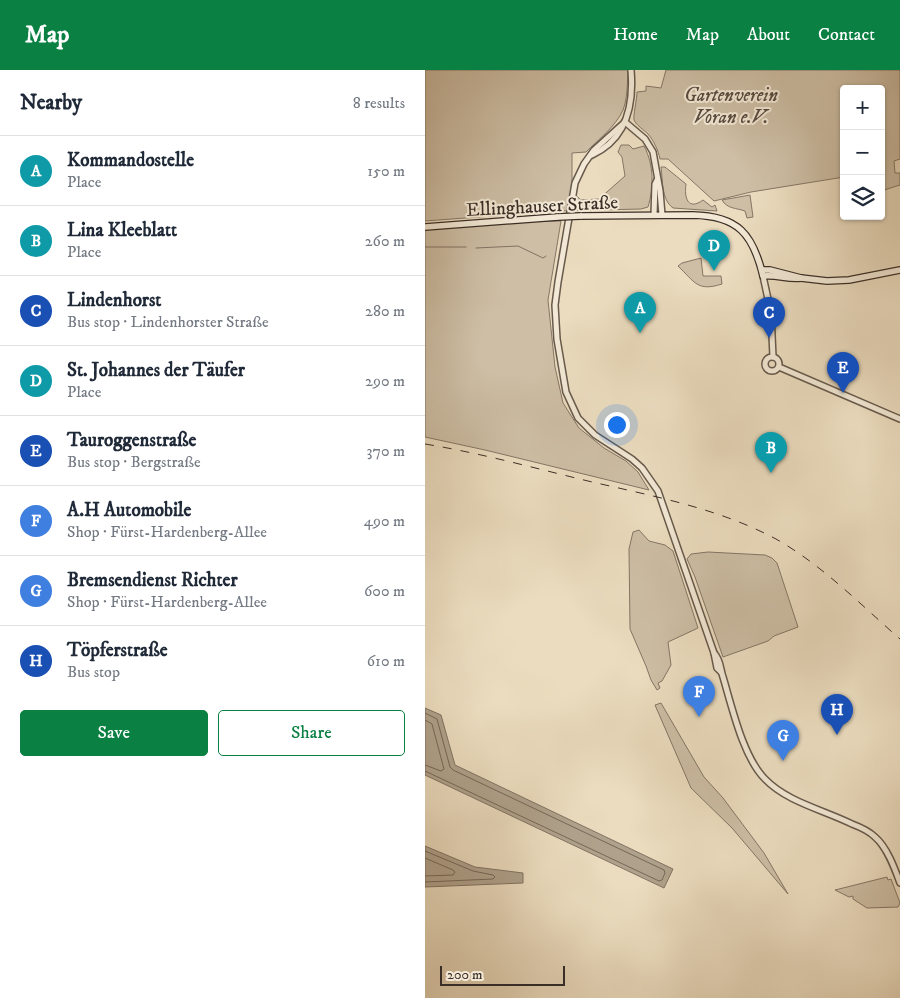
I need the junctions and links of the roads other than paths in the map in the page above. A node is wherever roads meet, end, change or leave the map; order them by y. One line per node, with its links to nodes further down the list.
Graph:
1 (631, 70): 2 (street)
2 (625, 122): 3 (street); 12 (street)
3 (657, 180): 4 (street); 5 (street)
4 (654, 215): 5 (main road, Ellinghauser Straße); 6 (main road, Ellinghauser Straße, bridge)
5 (662, 215): 8 (main road, Ellinghauser Straße)
6 (425, 227)
7 (900, 270): 8 (main road)
8 (762, 273): 9 (street)
9 (773, 357): 10 (street); 10 (street)
10 (779, 367): 11 (street)
11 (900, 419)
12 (900, 884)

